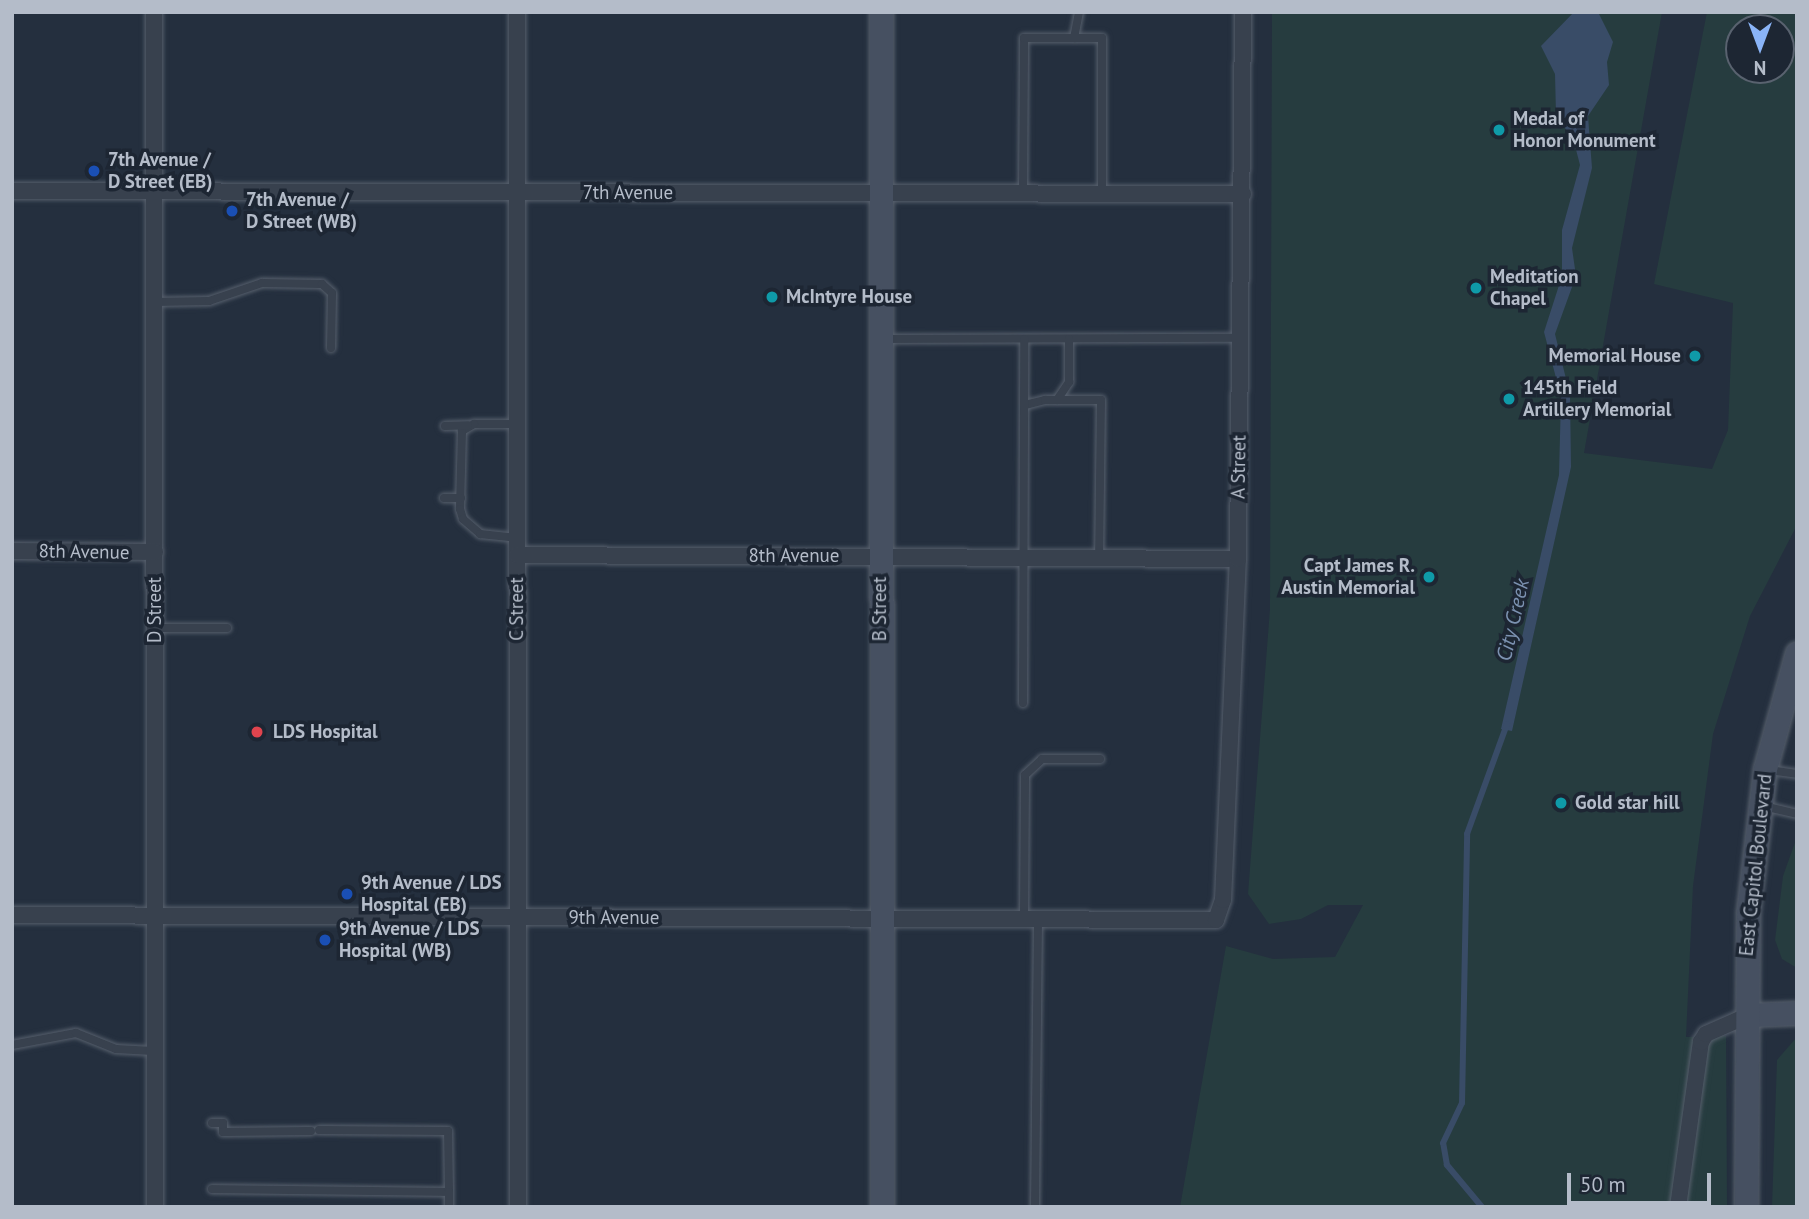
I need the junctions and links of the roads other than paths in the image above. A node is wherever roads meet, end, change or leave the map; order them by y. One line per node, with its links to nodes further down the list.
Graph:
1 (154, 12): 8 (street, D Street)
2 (517, 12): 10 (street, C Street)
3 (881, 12): 9 (street, B Street)
4 (1079, 12): 6 (lane)
5 (1243, 12): 13 (street, A Street)
6 (1074, 38): 11 (lane); 12 (lane)
7 (12, 191): 8 (street, 7th Avenue)
8 (154, 192): 10 (street, 7th Avenue); 14 (street, D Street)
9 (881, 192): 10 (street, 7th Avenue); 11 (street, 7th Avenue); 18 (street, B Street)
10 (517, 193): 22 (street, C Street)
11 (1023, 193): 12 (street, 7th Avenue)
12 (1102, 193): 13 (street, 7th Avenue)
13 (1243, 194): 15 (street, A Street)
14 (154, 302): 19 (lane); 29 (street, D Street)
15 (1241, 338): 17 (lane); 33 (street, A Street)
16 (1024, 339): 17 (lane); 18 (lane); 21 (lane)
17 (1069, 339): 20 (lane)
18 (882, 340): 30 (street, B Street)
19 (331, 348)
20 (1057, 400): 21 (lane); 32 (lane)
21 (1026, 405): 31 (lane)
22 (517, 424): 23 (lane); 27 (street, C Street)
23 (468, 425): 24 (lane); 26 (lane)
24 (445, 426)
25 (444, 498): 26 (lane)
26 (461, 498): 27 (lane)
27 (517, 546): 30 (street, 8th Avenue); 45 (street, C Street)
28 (12, 551): 29 (street, 8th Avenue)
29 (155, 552): 34 (street, D Street)
30 (880, 556): 31 (street, 8th Avenue); 46 (street, B Street)
31 (1020, 557): 32 (street, 8th Avenue); 37 (lane)
32 (1099, 557): 33 (street, 8th Avenue)
33 (1238, 559): 48 (street, A Street)
34 (156, 628): 35 (lane); 44 (street, D Street)
35 (227, 628)
36 (1797, 653): 39 (street, East Capitol Boulevard)
37 (1023, 703)
38 (1100, 758): 47 (lane)
39 (1765, 769): 40 (lane); 41 (street, East Capitol Boulevard)
40 (1797, 774)
41 (1760, 806): 42 (lane); 50 (street, East Capitol Boulevard)
42 (1797, 814)
43 (12, 915): 44 (street, 9th Avenue)
44 (154, 916): 45 (street, 9th Avenue); 52 (street, D Street)
45 (517, 918): 46 (street, 9th Avenue); 58 (street, C Street)
46 (882, 918): 47 (street, 9th Avenue); 59 (street, B Street)
47 (1031, 919): 48 (street, 9th Avenue); 60 (lane)
48 (1216, 920)
49 (1797, 1013): 50 (street)
50 (1749, 1015): 61 (street); 62 (street, East Capitol Boulevard)
51 (12, 1045): 52 (lane)
52 (153, 1051): 56 (street, D Street)
53 (212, 1123): 55 (lane)
54 (212, 1189): 55 (lane)
55 (449, 1192): 57 (lane)
56 (155, 1207)
57 (449, 1207)
58 (518, 1207)
59 (882, 1207)
60 (1035, 1207)
61 (1678, 1207)
62 (1746, 1207)

